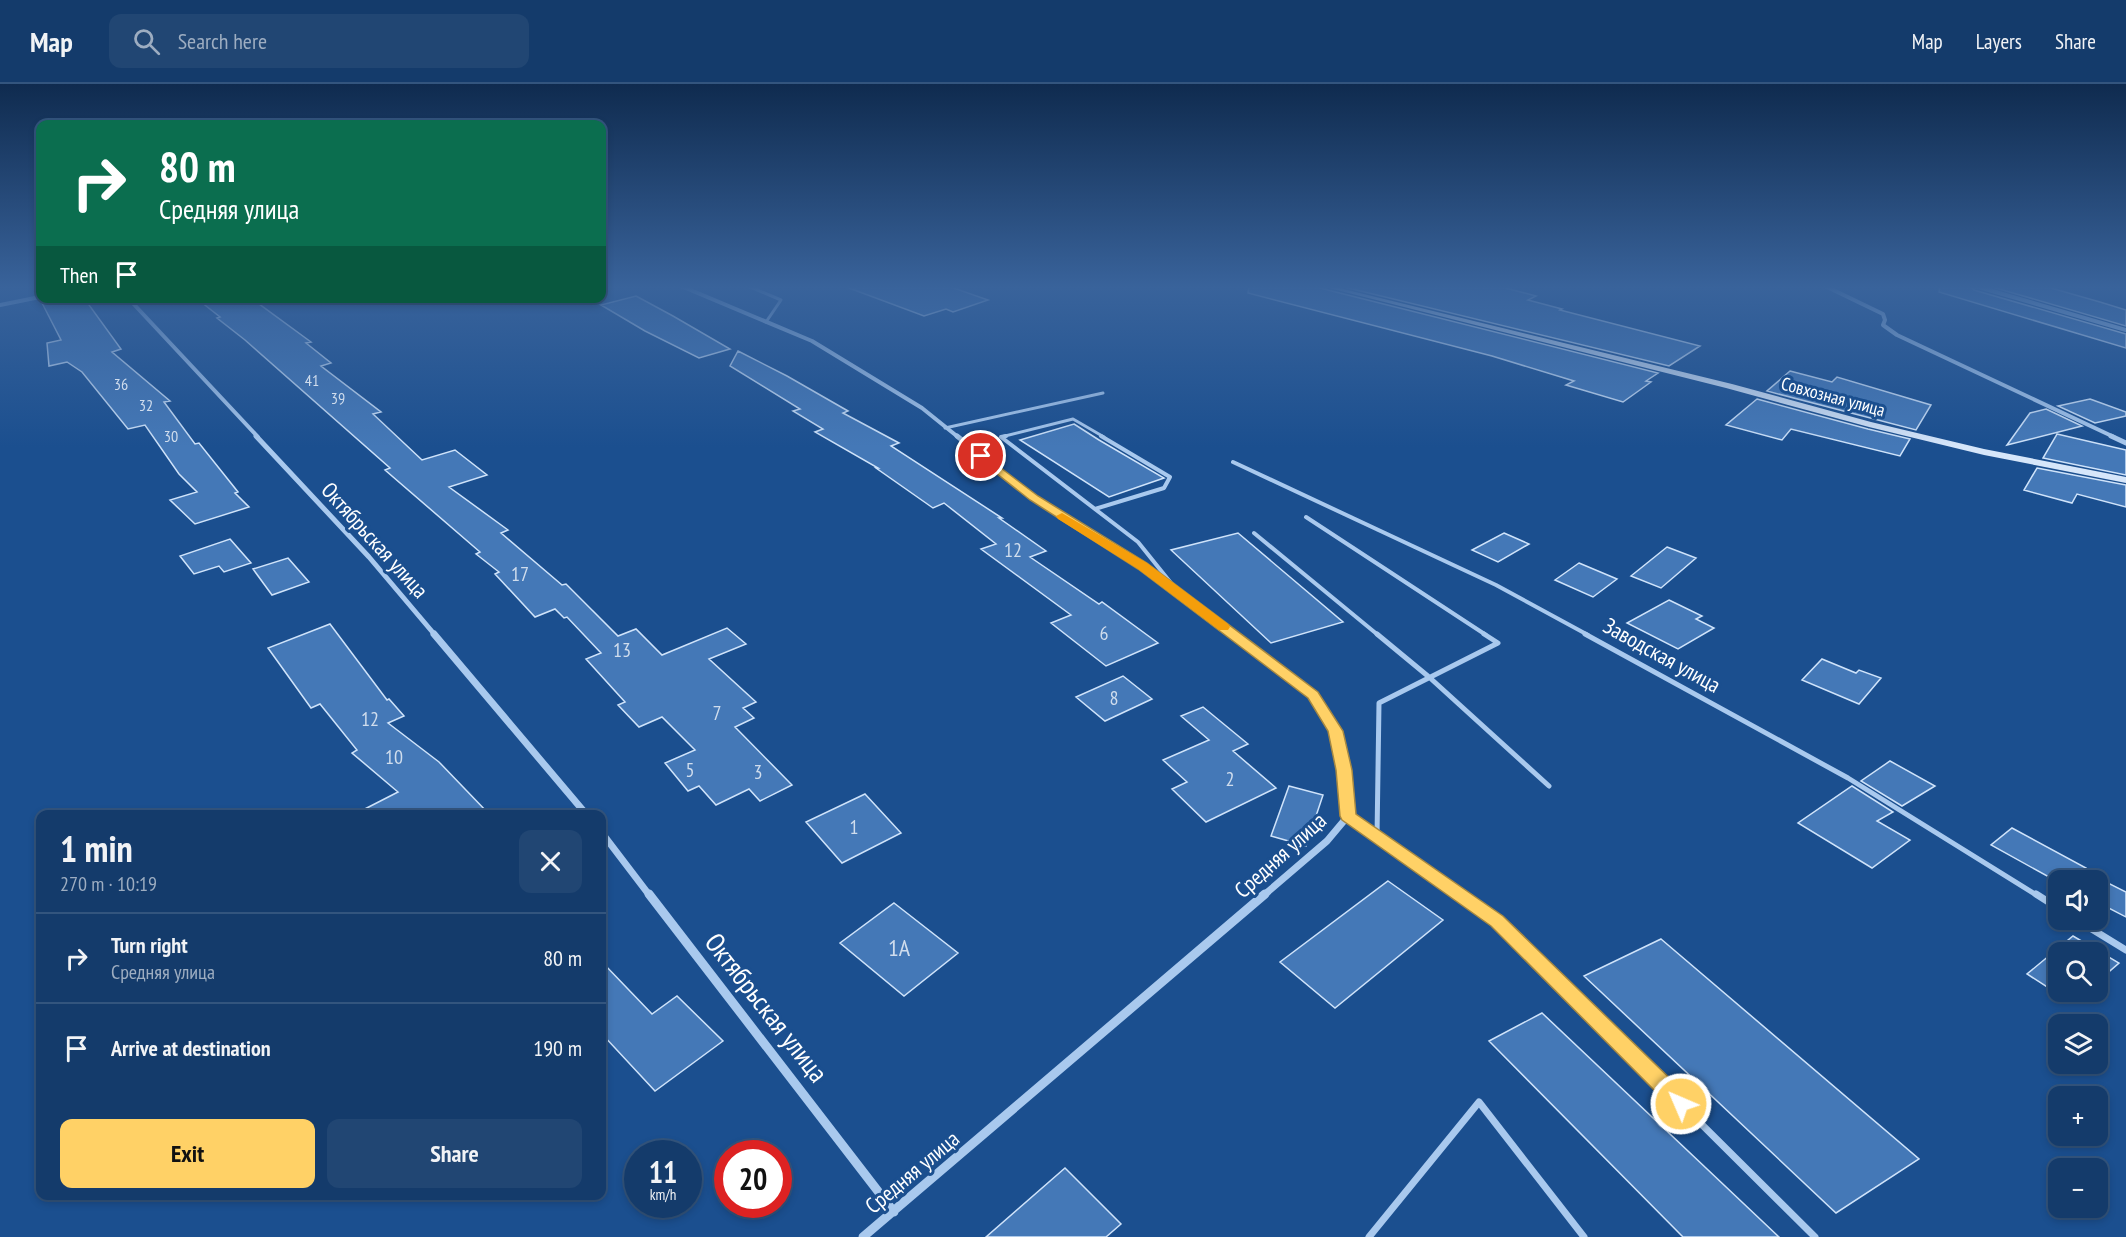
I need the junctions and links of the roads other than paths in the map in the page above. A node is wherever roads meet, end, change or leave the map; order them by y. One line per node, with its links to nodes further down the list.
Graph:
1 (167, 340): 16 (street, Октябрьская улица)
2 (809, 340): 6 (street, Средняя улица)
3 (1541, 340): 9 (street, Совхозная улица)
4 (1906, 340): 7 (street)
5 (1103, 393): 6 (lane)
6 (945, 428): 13 (street, Средняя улица)
7 (2126, 443)
8 (1233, 462): 20 (lane, Заводская улица)
9 (2126, 480)
10 (1095, 509): 10 (lane); 13 (lane)
11 (1306, 517): 14 (lane)
12 (1254, 533): 14 (lane)
13 (1179, 593): 17 (street, Средняя улица)
14 (1429, 677): 15 (lane); 18 (lane)
15 (1549, 786)
16 (583, 810)
17 (1348, 816): 18 (lane); 23 (street, Средняя улица)
18 (1377, 837): 27 (lane)
19 (606, 838): 23 (street, Октябрьская улица)
20 (2048, 902)
21 (2093, 930): 22 (lane)
22 (2126, 950)
23 (894, 1212): 24 (street, Средняя улица)
24 (863, 1237)
25 (1369, 1237): 26 (lane)
26 (1584, 1237)
27 (1815, 1237)

